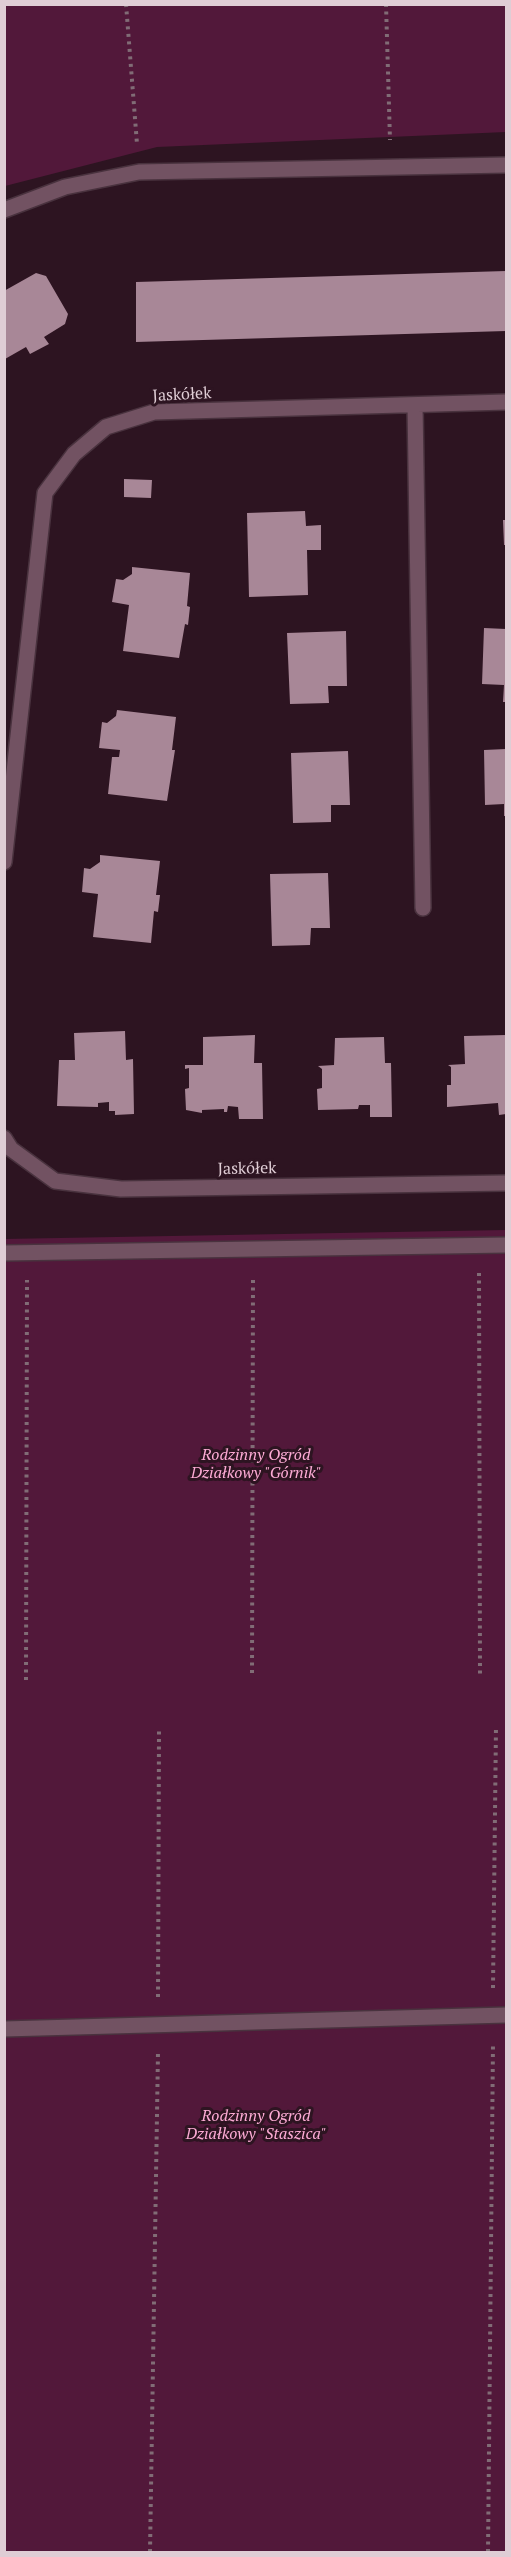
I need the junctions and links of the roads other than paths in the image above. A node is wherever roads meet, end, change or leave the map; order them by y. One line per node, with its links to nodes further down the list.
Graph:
1 (507, 165): 2 (street)
2 (4, 210)
3 (507, 402): 4 (street, Jaskółek)
4 (415, 405): 5 (street, Jaskółek); 6 (street)
5 (4, 862)
6 (423, 908)
7 (4, 1138): 8 (street, Jaskółek)
8 (507, 1183)
9 (507, 1245): 10 (street)
10 (4, 1253)
11 (500, 2015): 12 (street)
12 (4, 2029)

